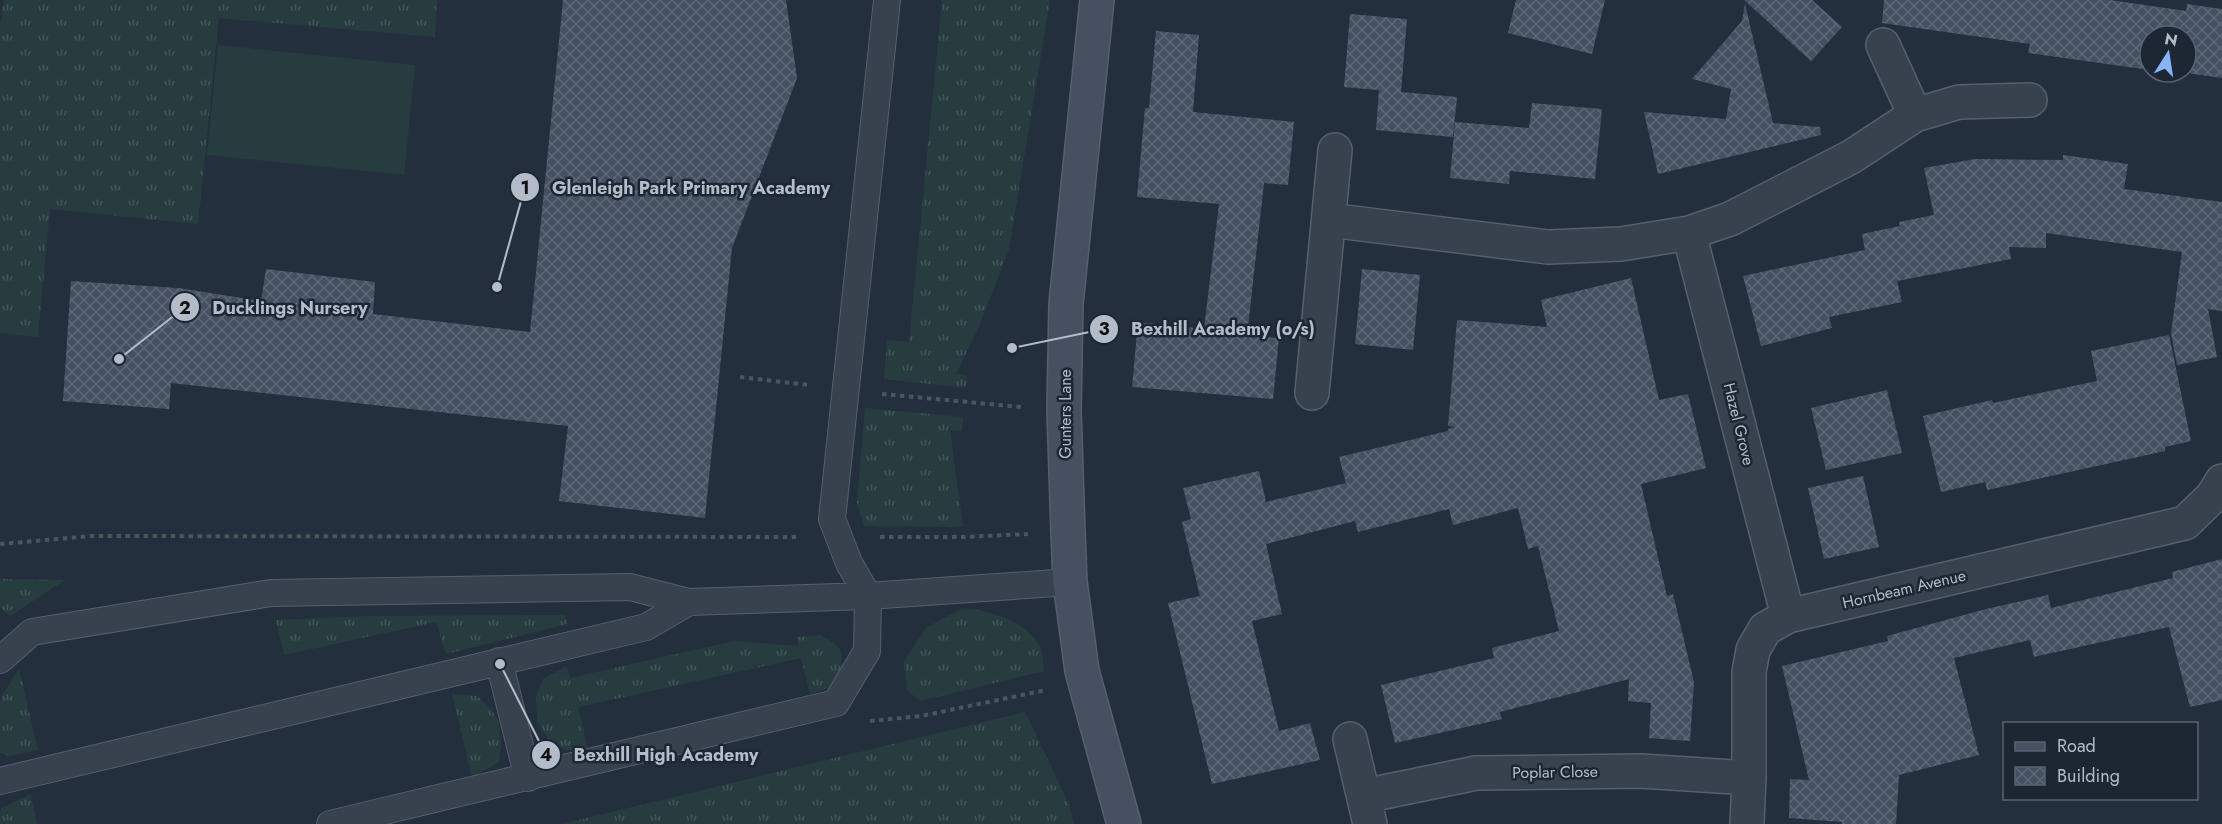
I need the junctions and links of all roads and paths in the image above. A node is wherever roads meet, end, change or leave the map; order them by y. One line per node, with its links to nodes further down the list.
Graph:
1 (887, 0): 10 (lane)
2 (1097, 0): 12 (street, Gunters Lane)
3 (1882, 45): 5 (street)
4 (2030, 100): 5 (street)
5 (1915, 115): 8 (street)
6 (1335, 150): 7 (street)
7 (1329, 220): 8 (street); 11 (street)
8 (1689, 233): 20 (street, Hazel Grove)
9 (740, 377): 10 (path)
10 (846, 390): 12 (path); 15 (lane)
11 (1312, 393)
12 (1064, 410): 14 (street, Gunters Lane)
13 (2222, 481): 20 (street, Hornbeam Avenue)
14 (1068, 532): 15 (path); 17 (street, Gunters Lane)
15 (839, 537): 16 (path); 18 (lane)
16 (0, 544)
17 (1070, 582): 18 (lane); 23 (street, Gunters Lane)
18 (868, 596): 19 (lane); 26 (lane)
19 (688, 602): 21 (lane); 22 (lane)
20 (1788, 616): 27 (street, Hornbeam Avenue)
21 (0, 660)
22 (499, 661): 26 (lane); 28 (lane)
23 (1085, 683): 24 (path); 31 (street, Gunters Lane)
24 (867, 722)
25 (1350, 739): 29 (street, Poplar Close)
26 (528, 778): 30 (lane)
27 (1749, 778): 29 (street, Poplar Close); 32 (street, Hornbeam Avenue)
28 (0, 781)
29 (1367, 810)
30 (330, 824)
31 (1124, 824)
32 (1747, 824)

